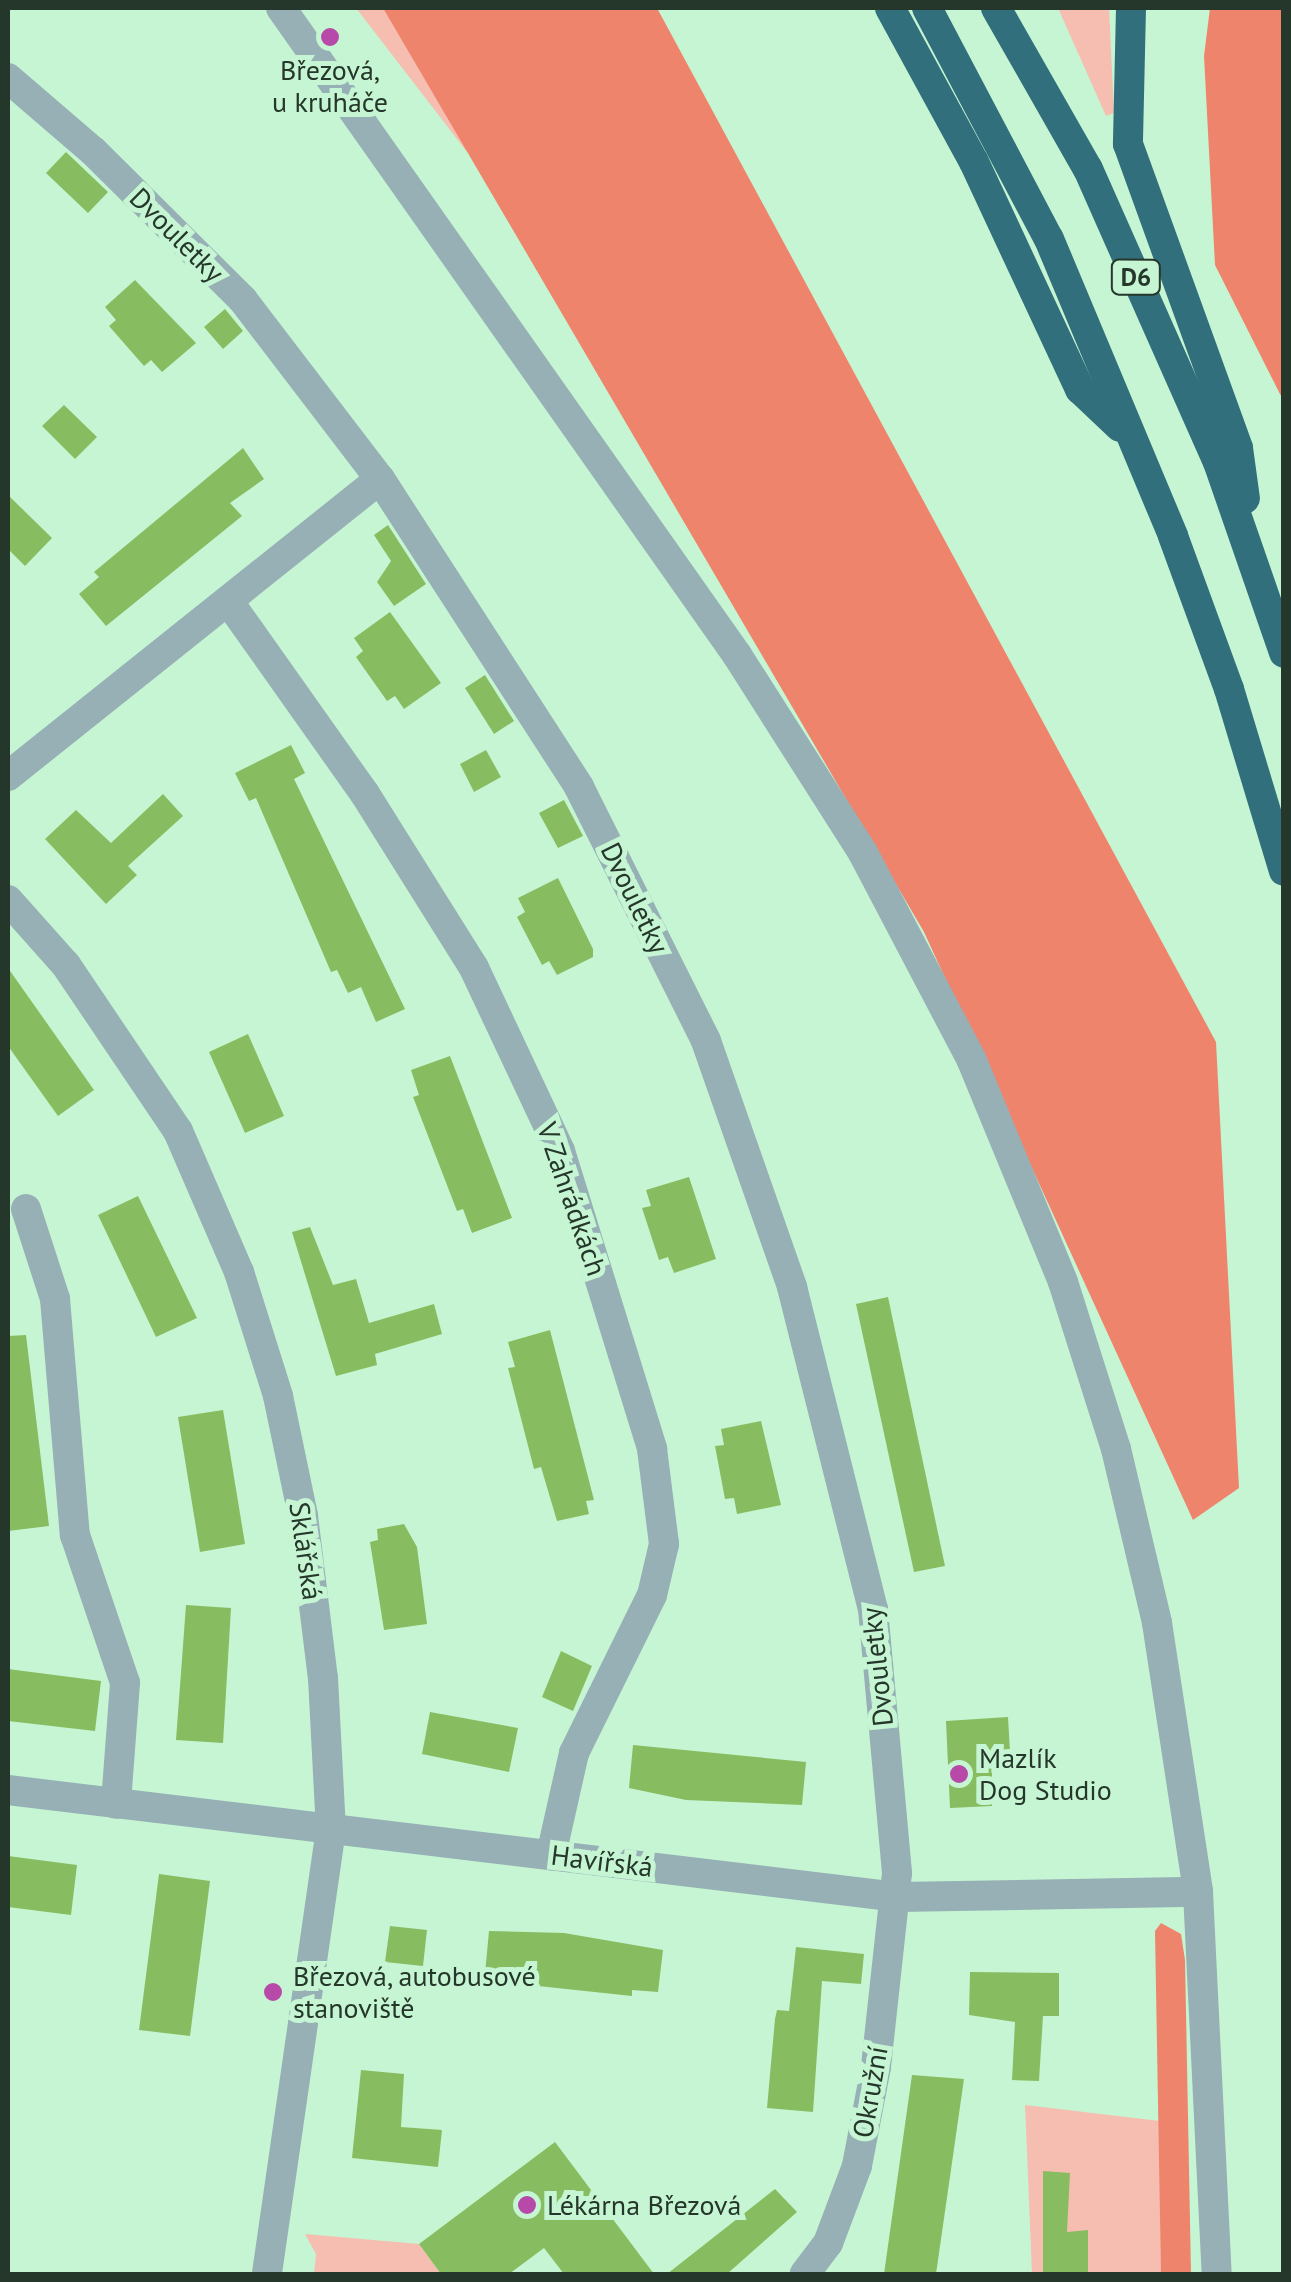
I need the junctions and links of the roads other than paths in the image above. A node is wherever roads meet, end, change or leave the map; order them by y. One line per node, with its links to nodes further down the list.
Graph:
1 (270, 8): 7 (street)
2 (281, 8): 7 (street)
3 (890, 8): 9 (highway)
4 (927, 8): 9 (highway, D6)
5 (996, 8): 11 (highway, D6)
6 (1131, 8): 11 (highway)
7 (304, 45): 22 (street)
8 (8, 78): 10 (street, Dvouletky)
9 (1127, 434): 15 (highway, D6)
10 (380, 479): 12 (street); 23 (street, Dvouletky)
11 (1253, 557): 13 (highway, D6)
12 (228, 602): 14 (street); 21 (street, V Zahrádkách)
13 (1284, 653)
14 (8, 776)
15 (1284, 871)
16 (8, 900): 20 (street, Sklářská)
17 (26, 1209): 19 (street)
18 (8, 1790): 19 (street, Havířská)
19 (116, 1804): 20 (street, Havířská)
20 (331, 1829): 21 (street, Havířská); 24 (street, Sklářská)
21 (551, 1855): 23 (street, Havířská)
22 (1198, 1892): 23 (street, Havířská); 26 (street)
23 (897, 1896): 25 (street, Okružní)
24 (267, 2274)
25 (805, 2274)
26 (1217, 2274)

